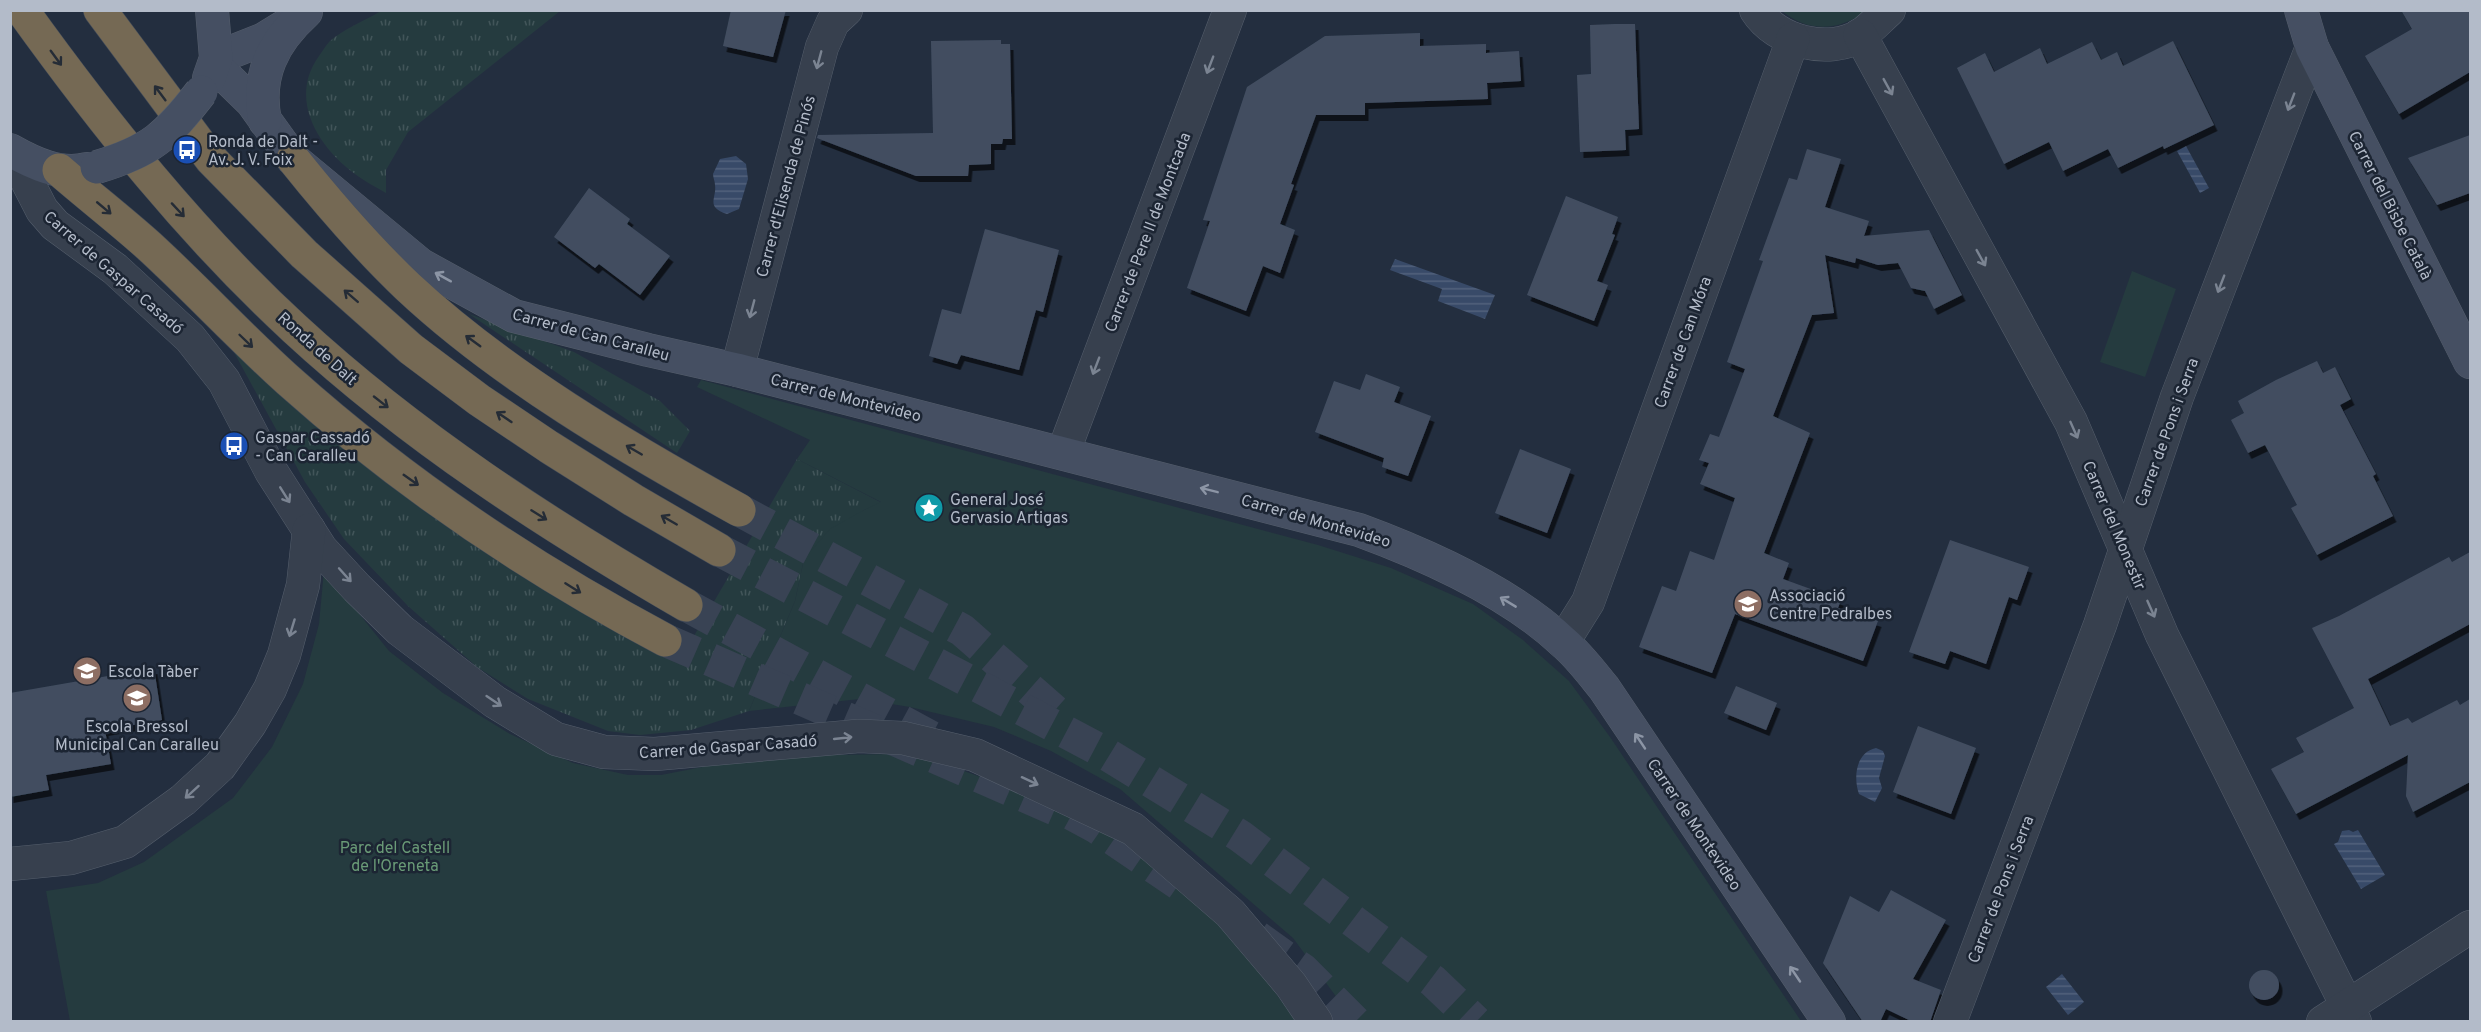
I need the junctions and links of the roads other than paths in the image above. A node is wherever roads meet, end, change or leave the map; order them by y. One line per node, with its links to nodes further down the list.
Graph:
1 (22, 10): 25 (highway, Ronda de Dalt, one-way to 25)
2 (100, 10): 24 (highway, one-way to 2)
3 (212, 10): 13 (street)
4 (846, 10): 19 (street, Carrer d'Elisenda de Pinós, one-way to 19)
5 (1230, 10): 20 (street, Carrer de Pere II de Montcada, one-way to 20)
6 (1756, 10): 11 (street)
7 (1889, 10): 10 (street)
8 (2301, 10): 12 (street, Carrer del Bisbe Català)
9 (307, 11): 13 (street); 14 (street)
10 (1860, 35): 11 (street); 23 (street, Carrer del Monestir, one-way to 23)
11 (1792, 39): 27 (street, Carrer de Can Móra)
12 (2313, 47): 18 (street, Carrer del Bisbe Català); 23 (street, Carrer de Pons i Serra, one-way to 23)
13 (210, 72): 14 (street, Carrer de Can Caralleu); 17 (street, bridge)
14 (265, 121): 16 (street, Carrer de Can Caralleu)
15 (17, 156): 17 (street); 22 (street, Carrer de Gaspar Casadó, one-way to 22)
16 (292, 159): 19 (street, Carrer de Can Caralleu, one-way to 16); 21 (highway, one-way to 16)
17 (59, 170): 26 (highway, one-way to 26)
18 (2470, 362)
19 (737, 370): 20 (street, Carrer de Montevideo)
20 (1063, 453): 27 (street, Carrer de Montevideo, one-way to 20)
21 (740, 510)
22 (309, 530): 28 (street, one-way to 28); 31 (street, Carrer de Gaspar Casadó, one-way to 31)
23 (2125, 549): 30 (street, Carrer del Monestir, one-way to 30); 33 (street, Carrer de Pons i Serra)
24 (719, 550)
25 (686, 605)
26 (665, 640)
27 (1563, 642): 32 (street, Carrer de Montevideo, one-way to 27)
28 (10, 864)
29 (2470, 927): 30 (street)
30 (2342, 1017)
31 (1316, 1022)
32 (1828, 1022)
33 (1950, 1022)

